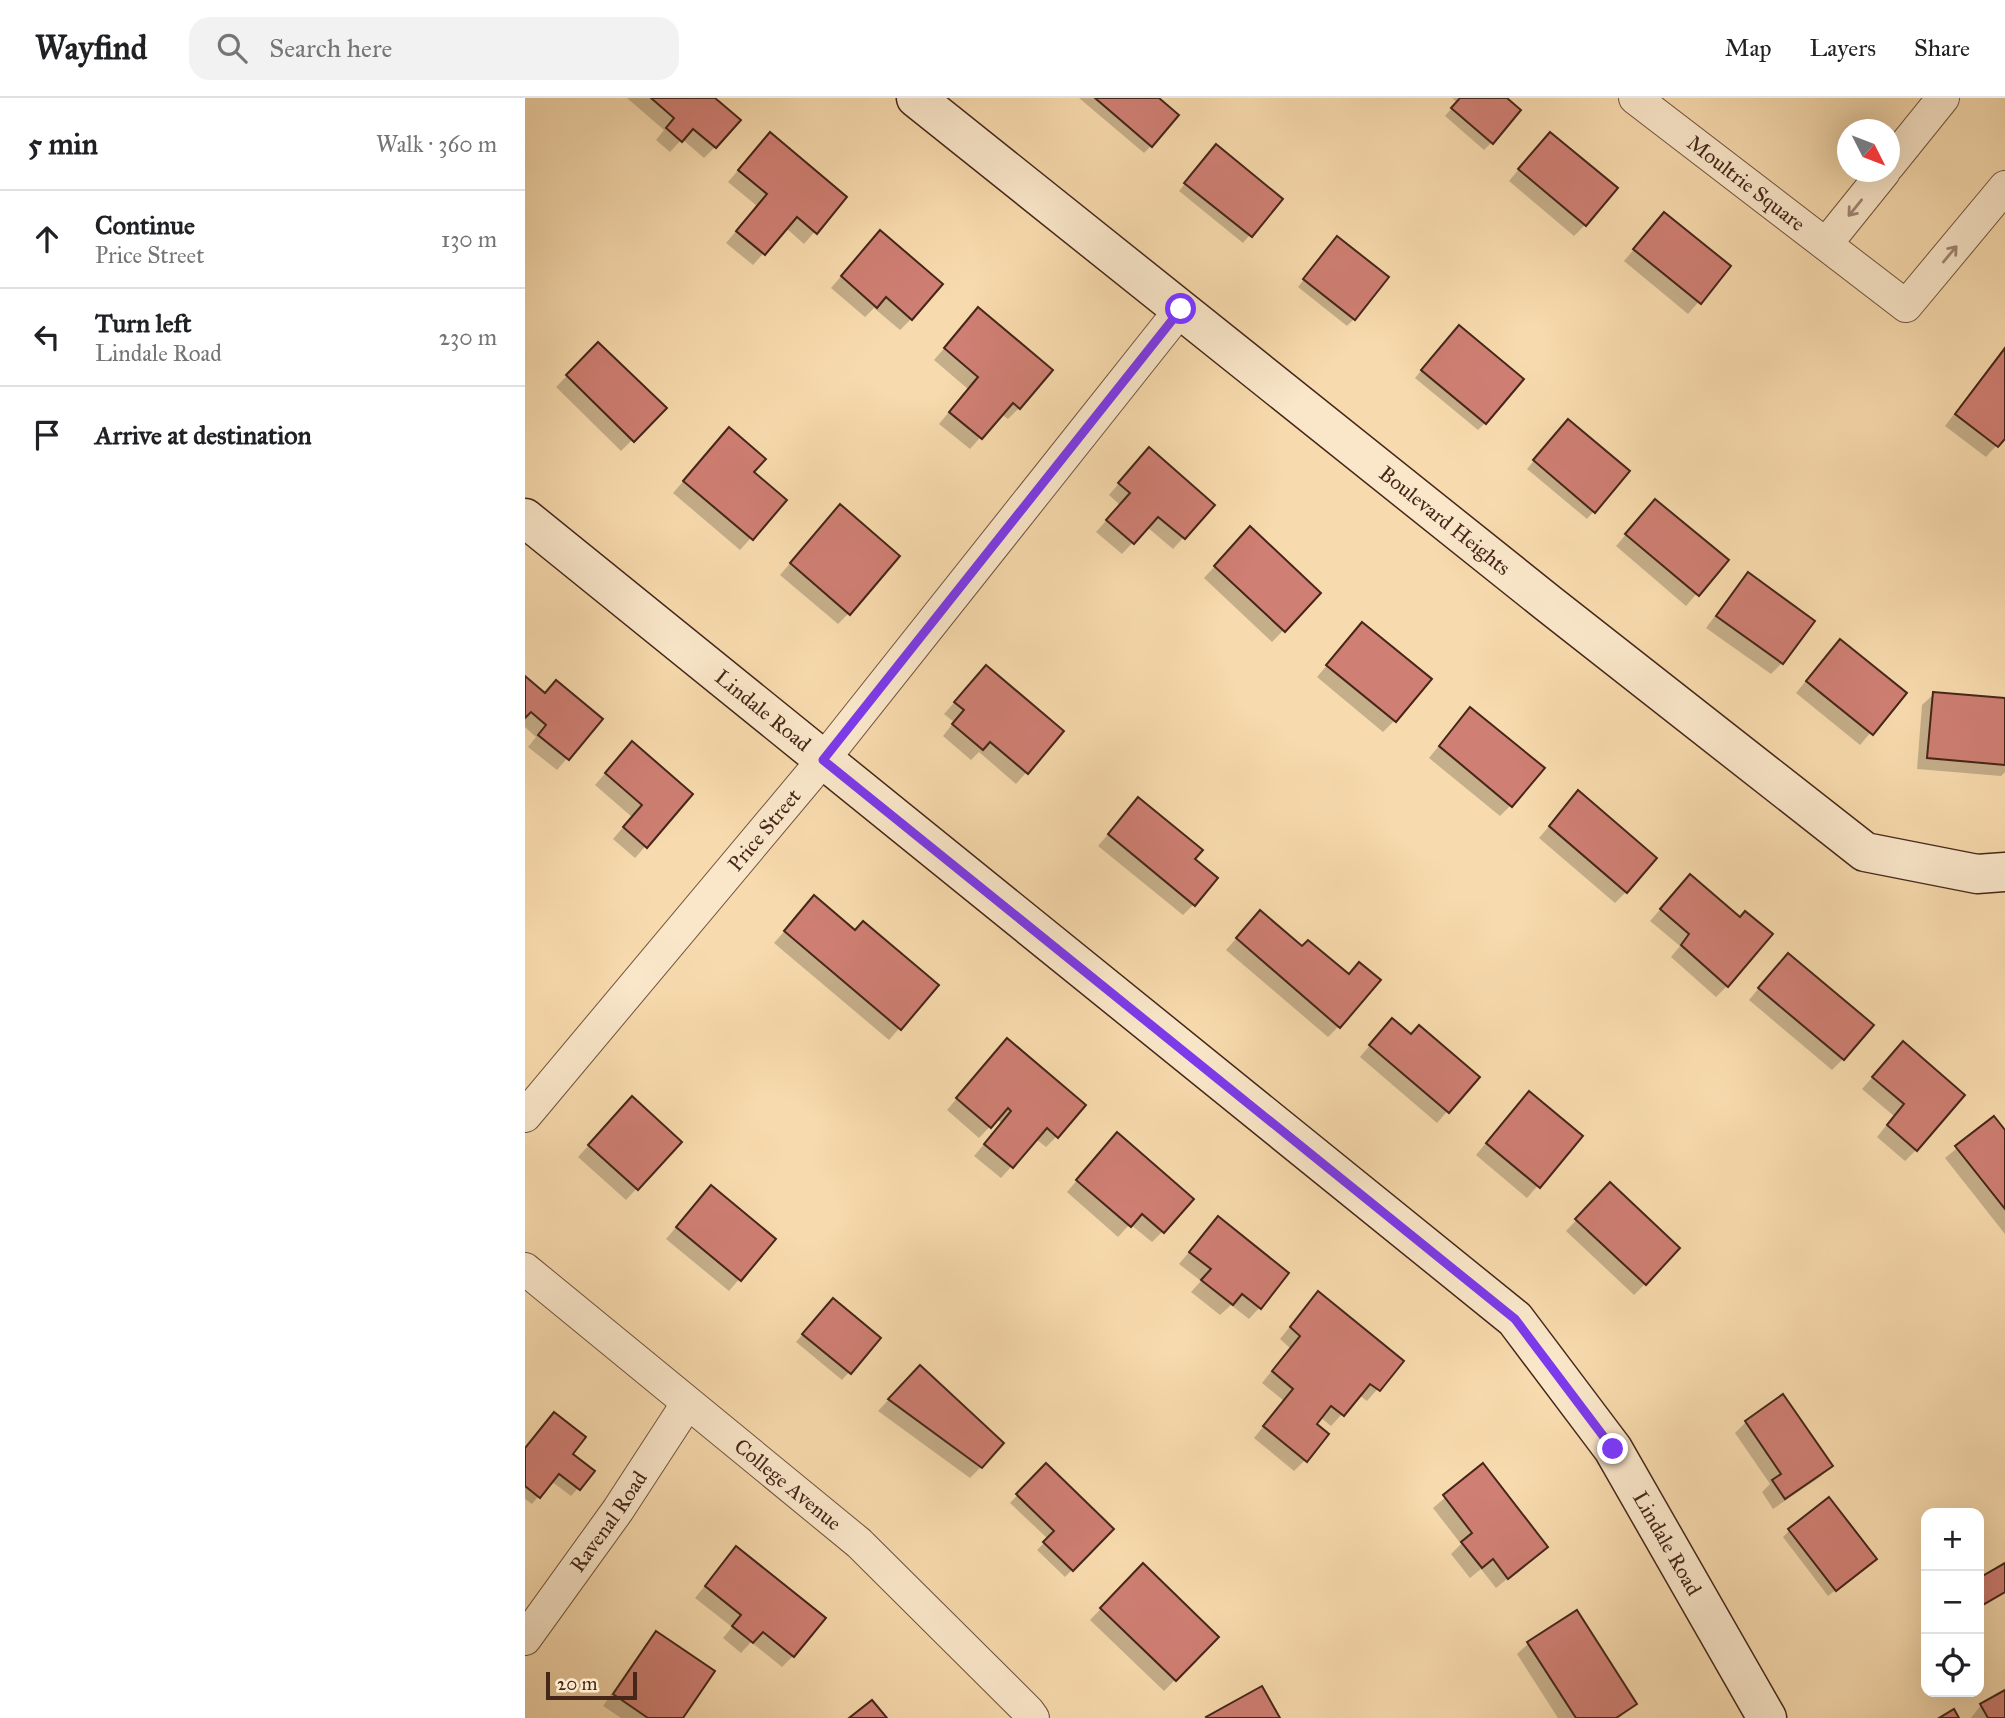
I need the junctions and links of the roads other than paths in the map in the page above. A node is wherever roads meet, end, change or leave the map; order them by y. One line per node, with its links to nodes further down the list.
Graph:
1 (916, 98): 8 (street, Boulevard Heights)
2 (1635, 98): 7 (street, Moultrie Square)
3 (1943, 98): 4 (street)
4 (1900, 151)
5 (1876, 182): 7 (street, Moultrie Square, one-way to 7)
6 (2005, 187): 7 (street, Moultrie Square, one-way to 6)
7 (1826, 244)
8 (1181, 309): 10 (street, Price Street); 11 (street, Boulevard Heights)
9 (525, 518): 10 (street, Lindale Road)
10 (823, 760): 12 (street, Price Street); 17 (street, Lindale Road)
11 (2005, 872)
12 (525, 1116)
13 (525, 1269): 14 (street, College Avenue)
14 (687, 1404): 15 (street, Ravenal Road); 16 (street, College Avenue)
15 (525, 1639)
16 (1033, 1718)
17 (1767, 1718)

